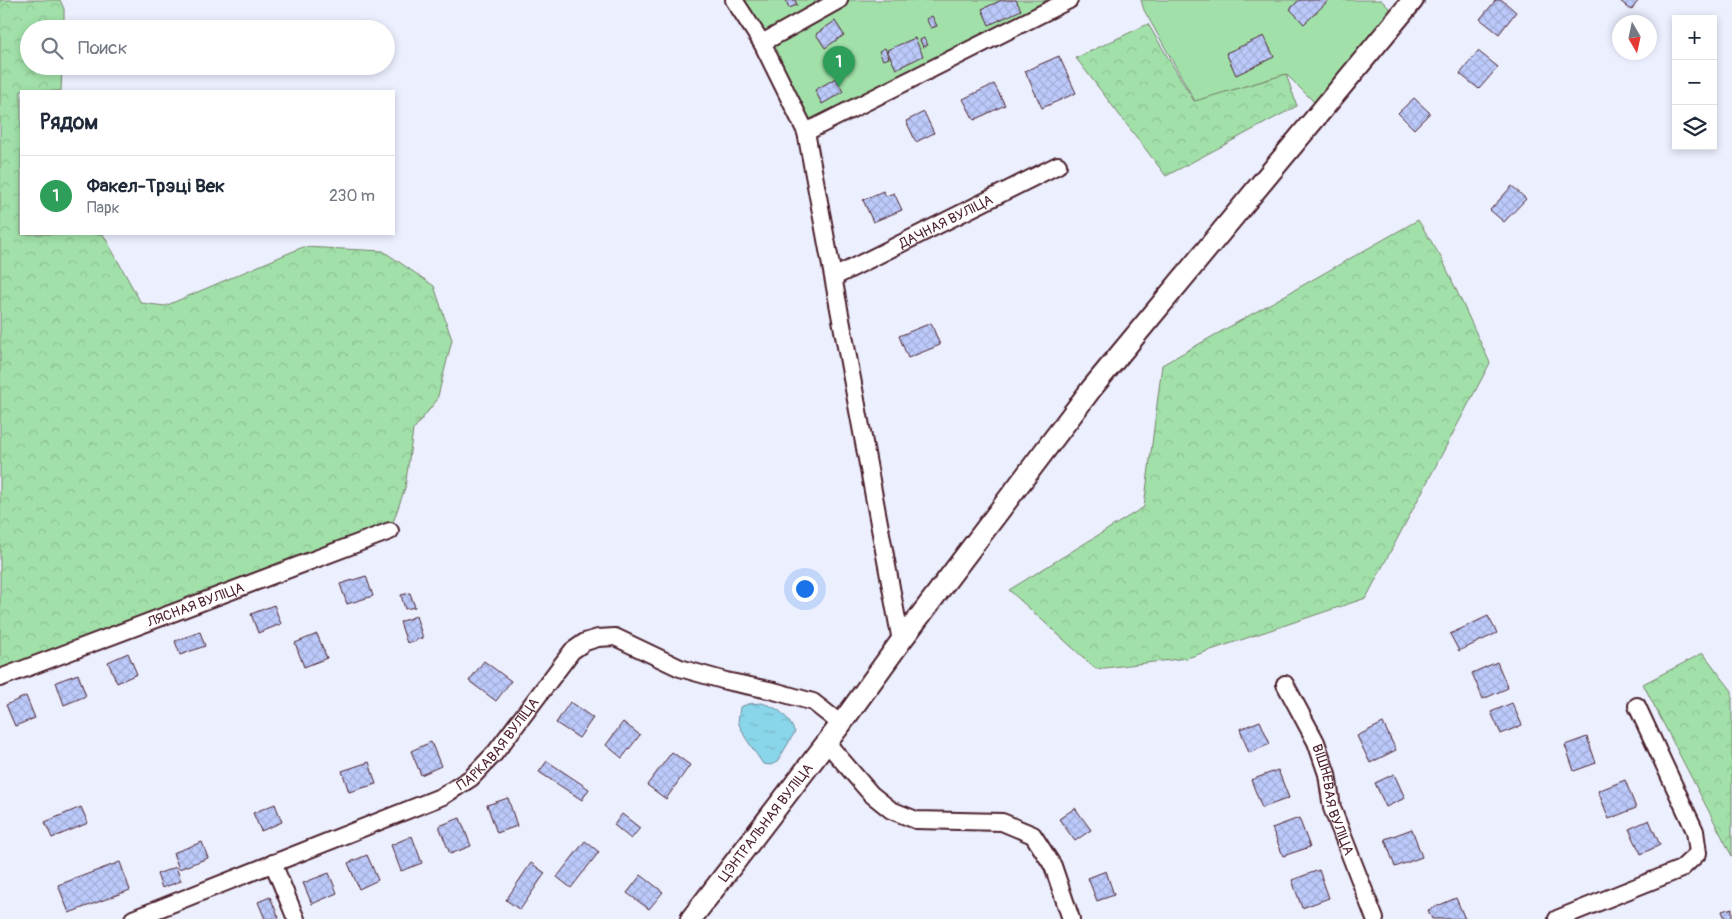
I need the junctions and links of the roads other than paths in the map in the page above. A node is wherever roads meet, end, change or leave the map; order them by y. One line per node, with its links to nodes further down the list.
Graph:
1 (734, 0): 5 (street)
2 (839, 0): 5 (street)
3 (1069, 0): 6 (street)
4 (1413, 0): 10 (street, ЦЭНТРАЛЬНАЯ ВУЛІЦА)
5 (762, 42): 6 (street)
6 (806, 132): 8 (street)
7 (1058, 165): 8 (street, ДАЧНАЯ ВУЛІЦА)
8 (834, 277): 10 (street)
9 (390, 531): 11 (street, ЛЯСНАЯ ВУЛІЦА)
10 (901, 641): 14 (street, ЦЭНТРАЛЬНАЯ ВУЛІЦА)
11 (0, 678)
12 (1285, 684): 21 (street, ВІШНЁВАЯ ВУЛІЦА)
13 (1637, 706): 22 (street)
14 (841, 724): 15 (street, ЦЭНТРАЛЬНАЯ ВУЛІЦА); 16 (street, ПАРКАВАЯ ВУЛІЦА)
15 (826, 742): 19 (street, ЦЭНТРАЛЬНАЯ ВУЛІЦА); 20 (street)
16 (273, 863): 17 (street, ПАРКАВАЯ ВУЛІЦА); 18 (street)
17 (133, 919)
18 (296, 919)
19 (691, 919)
20 (1071, 919)
21 (1375, 919)
22 (1557, 919)

